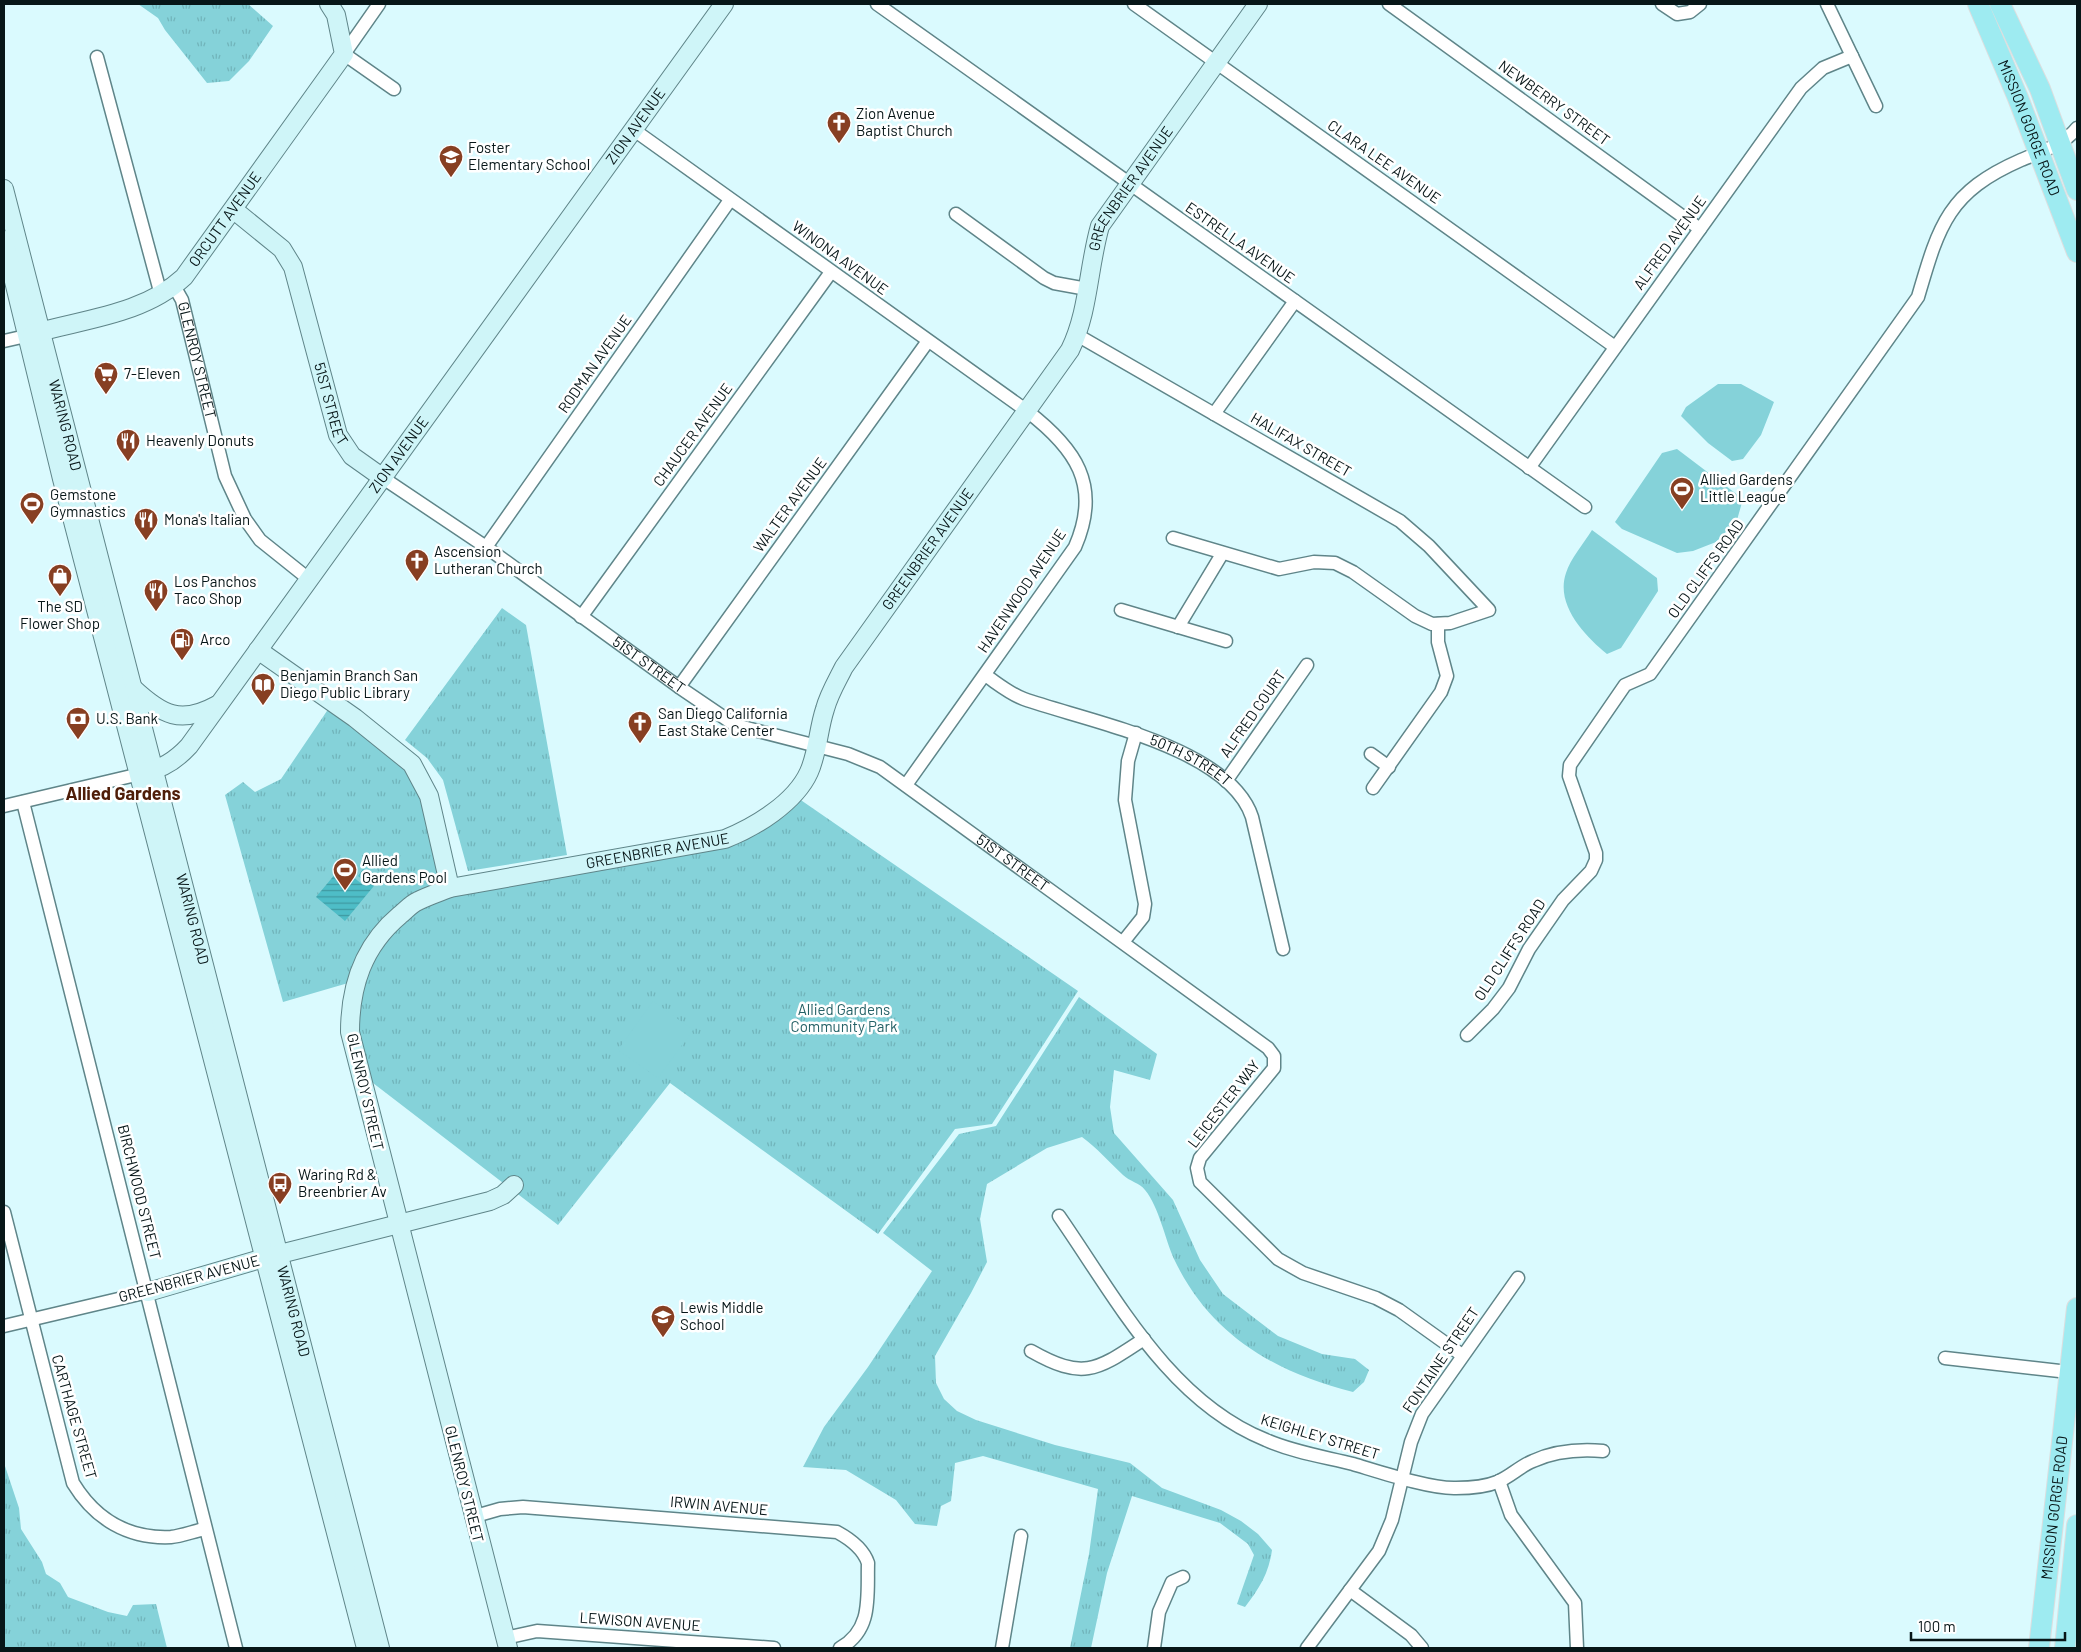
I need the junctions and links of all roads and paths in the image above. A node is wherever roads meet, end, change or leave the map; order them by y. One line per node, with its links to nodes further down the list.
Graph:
1 (329, 4): 13 (street)
2 (380, 4): 13 (street, ORCUTT AVENUE)
3 (724, 4): 20 (street, ZION AVENUE)
4 (877, 4): 23 (street, ESTRELLA AVENUE)
5 (1134, 4): 16 (street, CLARA LEE AVENUE)
6 (1258, 4): 16 (street, GREENBRIER AVENUE)
7 (1389, 4): 29 (street, NEWBERRY STREET)
8 (1662, 4): 9 (street)
9 (1700, 4)
10 (1827, 4): 14 (street)
11 (1978, 4): 22 (main road, MISSION GORGE ROAD)
12 (2000, 4): 21 (main road, MISSION GORGE ROAD)
13 (344, 54): 17 (street); 27 (street, ORCUTT AVENUE)
14 (1852, 56): 18 (street); 29 (street, ALFRED AVENUE)
15 (97, 57): 34 (street, GLENROY STREET)
16 (1216, 62): 23 (street, GREENBRIER AVENUE); 40 (street, CLARA LEE AVENUE)
17 (394, 89)
18 (1876, 106)
19 (2077, 128): 21 (street, OLD CLIFFS ROAD)
20 (634, 130): 26 (street, WINONA AVENUE); 44 (street, ZION AVENUE)
21 (2060, 143): 22 (street, OLD CLIFFS ROAD); 25 (main road, MISSION GORGE ROAD)
22 (2038, 153): 31 (main road, MISSION GORGE ROAD); 74 (street, OLD CLIFFS ROAD)
23 (1129, 185): 33 (street, GREENBRIER AVENUE); 35 (street, ESTRELLA AVENUE)
24 (4, 189): 36 (street, WARING ROAD)
25 (2077, 190)
26 (730, 200): 32 (street, WINONA AVENUE); 47 (street, RODMAN AVENUE)
27 (234, 210): 34 (street, ORCUTT AVENUE); 44 (street, 51ST STREET)
28 (956, 214): 33 (street)
29 (1700, 229): 40 (street, ALFRED AVENUE)
30 (4, 240): 36 (street, WARING ROAD)
31 (2077, 252)
32 (831, 272): 39 (street, WINONA AVENUE); 51 (street, CHAUCER AVENUE)
33 (1087, 289): 37 (street, GREENBRIER AVENUE)
34 (168, 290): 36 (street, ORCUTT AVENUE); 49 (street, GLENROY STREET)
35 (1295, 301): 42 (street); 43 (street, ESTRELLA AVENUE)
36 (34, 333): 38 (street, ORCUTT AVENUE); 58 (street, WARING ROAD); 65 (street, WARING ROAD)
37 (1077, 335): 41 (street, GREENBRIER AVENUE); 42 (street, HALIFAX STREET)
38 (4, 342)
39 (928, 342): 41 (street, WINONA AVENUE); 59 (street, WALTER AVENUE)
40 (1615, 347): 43 (street, ALFRED AVENUE)
41 (1027, 411): 57 (street, HAVENWOOD AVENUE); 62 (street, GREENBRIER AVENUE)
42 (1214, 414): 52 (street, HALIFAX STREET)
43 (1529, 468): 45 (street, ESTRELLA AVENUE)
44 (383, 478): 47 (street, 51ST STREET); 49 (street, ZION AVENUE)
45 (1585, 507)
46 (1173, 538): 48 (street)
47 (486, 547): 51 (street, 51ST STREET)
48 (1222, 554): 52 (street); 53 (street)
49 (310, 580): 55 (street, ZION AVENUE)
50 (1121, 610): 53 (street)
51 (581, 617): 59 (street, 51ST STREET)
52 (1438, 624): 64 (street)
53 (1178, 627): 54 (street)
54 (1226, 641)
55 (258, 650): 60 (street, ZION AVENUE); 71 (street)
56 (1307, 665): 66 (street, ALFRED COURT)
57 (985, 675): 61 (street, 50TH STREET); 67 (street, HAVENWOOD AVENUE)
58 (134, 688): 60 (street); 65 (street, WARING ROAD)
59 (678, 688): 62 (street, 51ST STREET)
60 (220, 703): 65 (street, ZION AVENUE)
61 (1136, 733): 66 (street, 50TH STREET); 72 (street)
62 (817, 747): 67 (street, 51ST STREET); 71 (street, GREENBRIER AVENUE)
63 (1371, 754): 64 (street)
64 (1389, 767): 68 (street)
65 (147, 772): 69 (street, ZION AVENUE); 80 (street, WARING ROAD)
66 (1226, 781): 73 (street, 50TH STREET)
67 (906, 785): 72 (street, 51ST STREET)
68 (1373, 788)
69 (23, 802): 70 (street, ZION AVENUE); 82 (street, BIRCHWOOD STREET)
70 (4, 806)
71 (450, 888): 79 (street, GLENROY STREET)
72 (1123, 942): 75 (street, 51ST STREET)
73 (1283, 950)
74 (1466, 1035)
75 (1268, 1048): 88 (street, LEICESTER WAY)
76 (514, 1185): 79 (street, GREENBRIER AVENUE)
77 (4, 1212): 84 (street, CARTHAGE STREET)
78 (1059, 1216): 86 (street, KEIGHLEY STREET)
79 (398, 1224): 80 (street, GREENBRIER AVENUE); 94 (street, GLENROY STREET)
80 (271, 1257): 82 (street, GREENBRIER AVENUE); 103 (street, WARING ROAD); 104 (street, WARING ROAD)
81 (1518, 1278): 88 (street, FONTAINE STREET)
82 (148, 1292): 84 (street, GREENBRIER AVENUE); 96 (street, BIRCHWOOD STREET)
83 (2077, 1308): 90 (main road, MISSION GORGE ROAD)
84 (31, 1318): 85 (street, GREENBRIER AVENUE); 96 (street, CARTHAGE STREET)
85 (4, 1326)
86 (1144, 1338): 87 (street); 92 (street, KEIGHLEY STREET)
87 (1032, 1351)
88 (1462, 1355): 92 (street, FONTAINE STREET)
89 (1946, 1358): 90 (street)
90 (2074, 1372): 112 (main road, MISSION GORGE ROAD)
91 (1603, 1451): 93 (street, KEIGHLEY STREET)
92 (1402, 1478): 93 (street, KEIGHLEY STREET); 99 (street, FONTAINE STREET)
93 (1499, 1481): 111 (street)
94 (472, 1517): 100 (street, GLENROY STREET); 101 (street, IRWIN AVENUE)
95 (2077, 1525): 113 (main road, MISSION GORGE ROAD)
96 (205, 1528): 102 (street, BIRCHWOOD STREET)
97 (1021, 1536): 107 (street)
98 (1183, 1577): 108 (street)
99 (1350, 1590): 109 (street, FONTAINE STREET); 110 (street)
100 (506, 1643): 105 (street, LEWISON AVENUE)
101 (856, 1645): 106 (street)
102 (236, 1648)
103 (366, 1648)
104 (380, 1648)
105 (774, 1648)
106 (840, 1648)
107 (1002, 1648)
108 (1154, 1648)
109 (1307, 1648)
110 (1422, 1648)
111 (1576, 1648)
112 (2039, 1648)
113 (2065, 1648)

